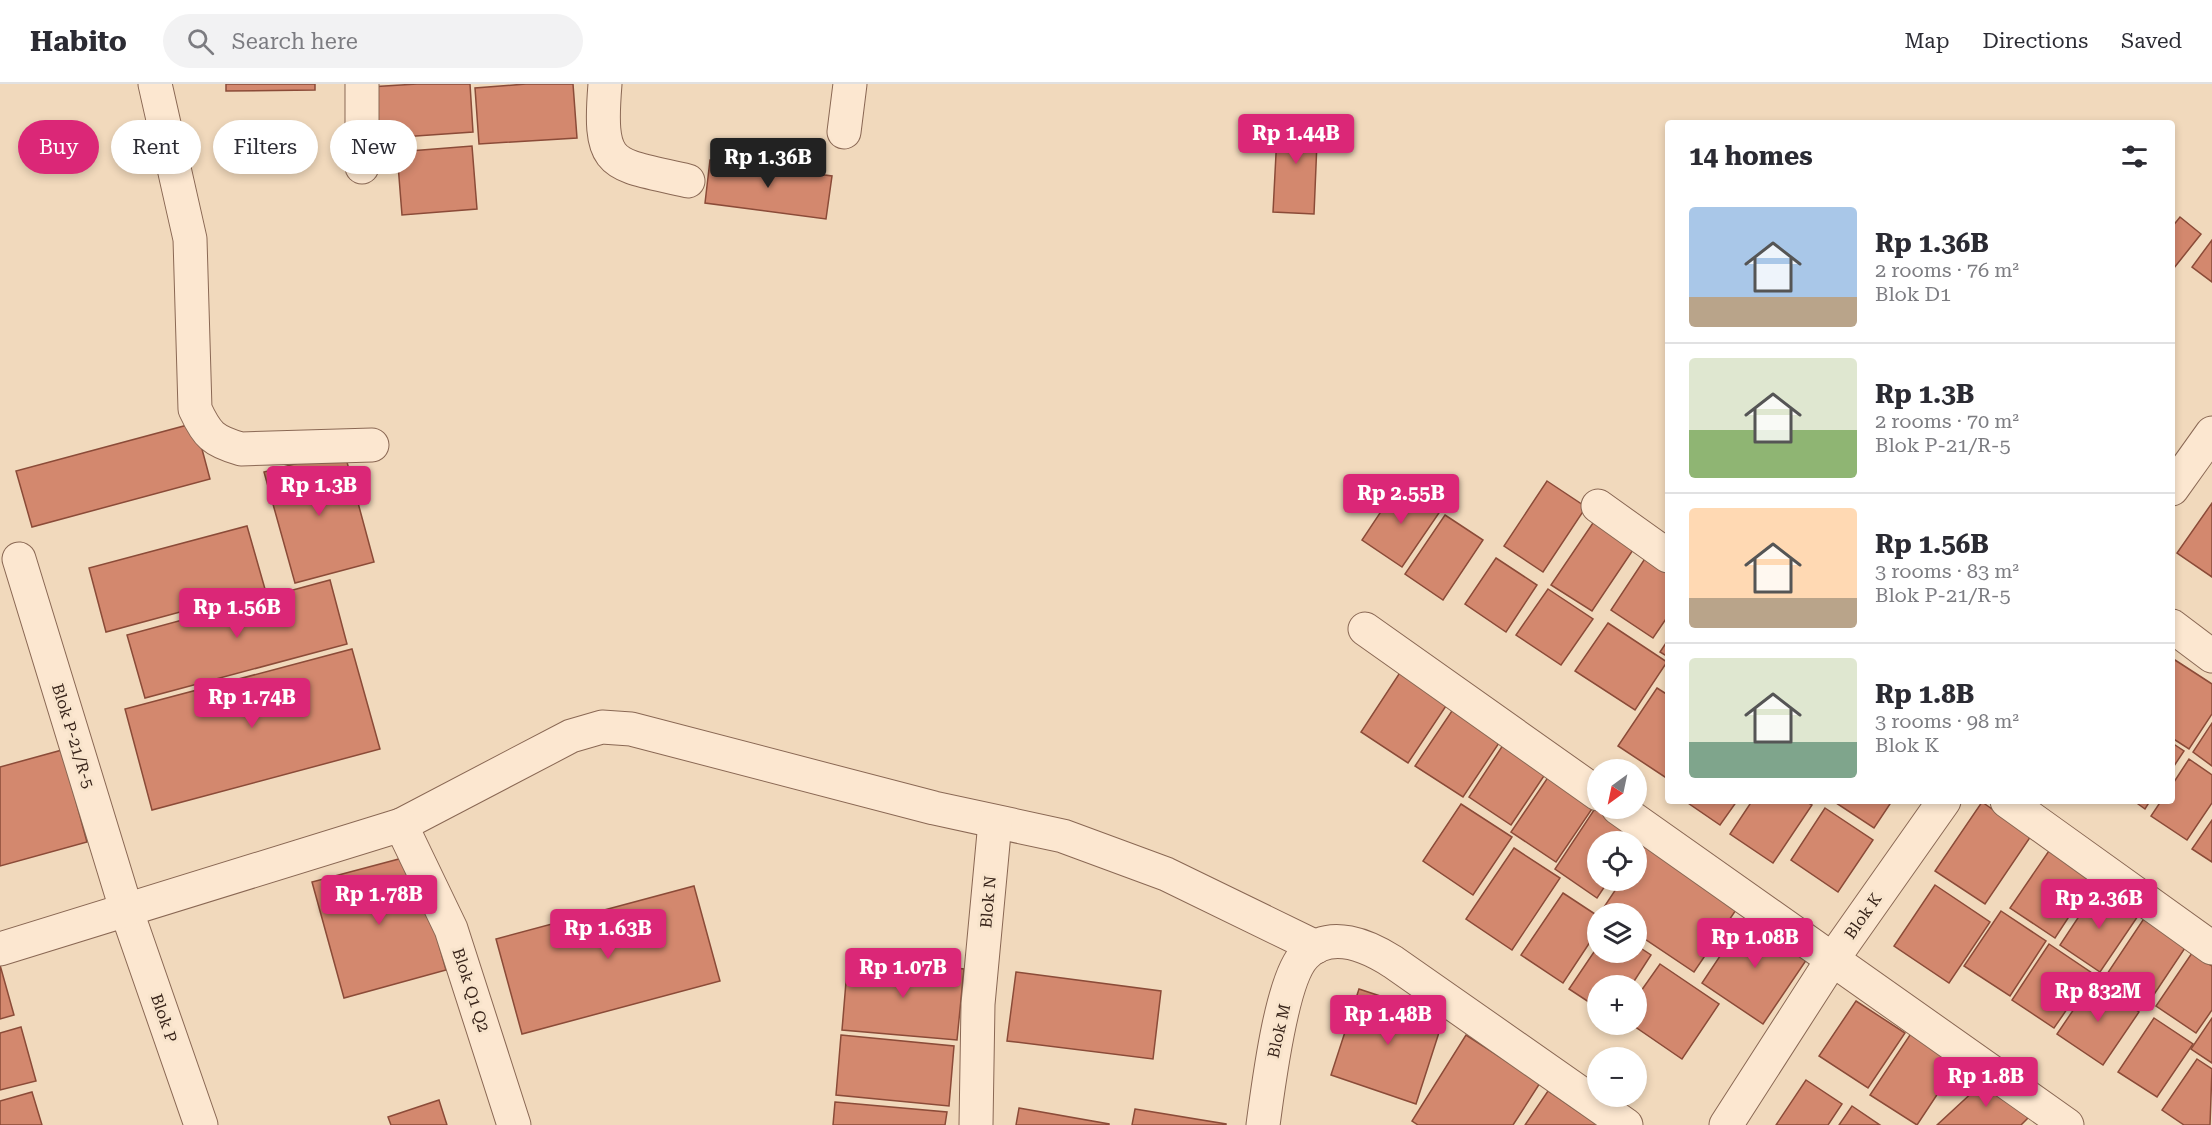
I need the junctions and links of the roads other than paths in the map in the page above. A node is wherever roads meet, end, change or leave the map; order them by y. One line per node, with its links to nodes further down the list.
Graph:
1 (155, 84): 9 (street)
2 (363, 84): 5 (street)
3 (605, 84): 7 (street)
4 (850, 84): 6 (street)
5 (363, 120)
6 (844, 132)
7 (688, 181)
8 (2212, 433): 10 (street)
9 (372, 445)
10 (2175, 485)
11 (1599, 506): 12 (street)
12 (1665, 554)
13 (19, 559): 23 (street, Blok P-21/R-5)
14 (2175, 628): 16 (street)
15 (1365, 629): 17 (street)
16 (2212, 656)
17 (1587, 786)
18 (1942, 804): 27 (street, Blok K)
19 (2011, 804): 25 (street)
20 (1633, 819): 27 (street)
21 (995, 822): 22 (street); 24 (street); 30 (street, Blok N)
22 (401, 825): 23 (street); 29 (street, Blok Q1 Q2)
23 (128, 912): 26 (street); 28 (street, Blok P)
24 (1316, 946): 31 (street, Blok M); 32 (street)
25 (2212, 948)
26 (0, 949)
27 (1832, 960): 33 (street, Blok K); 34 (street)
28 (201, 1125)
29 (514, 1125)
30 (976, 1125)
31 (1263, 1125)
32 (1626, 1125)
33 (1726, 1125)
34 (2067, 1125)

